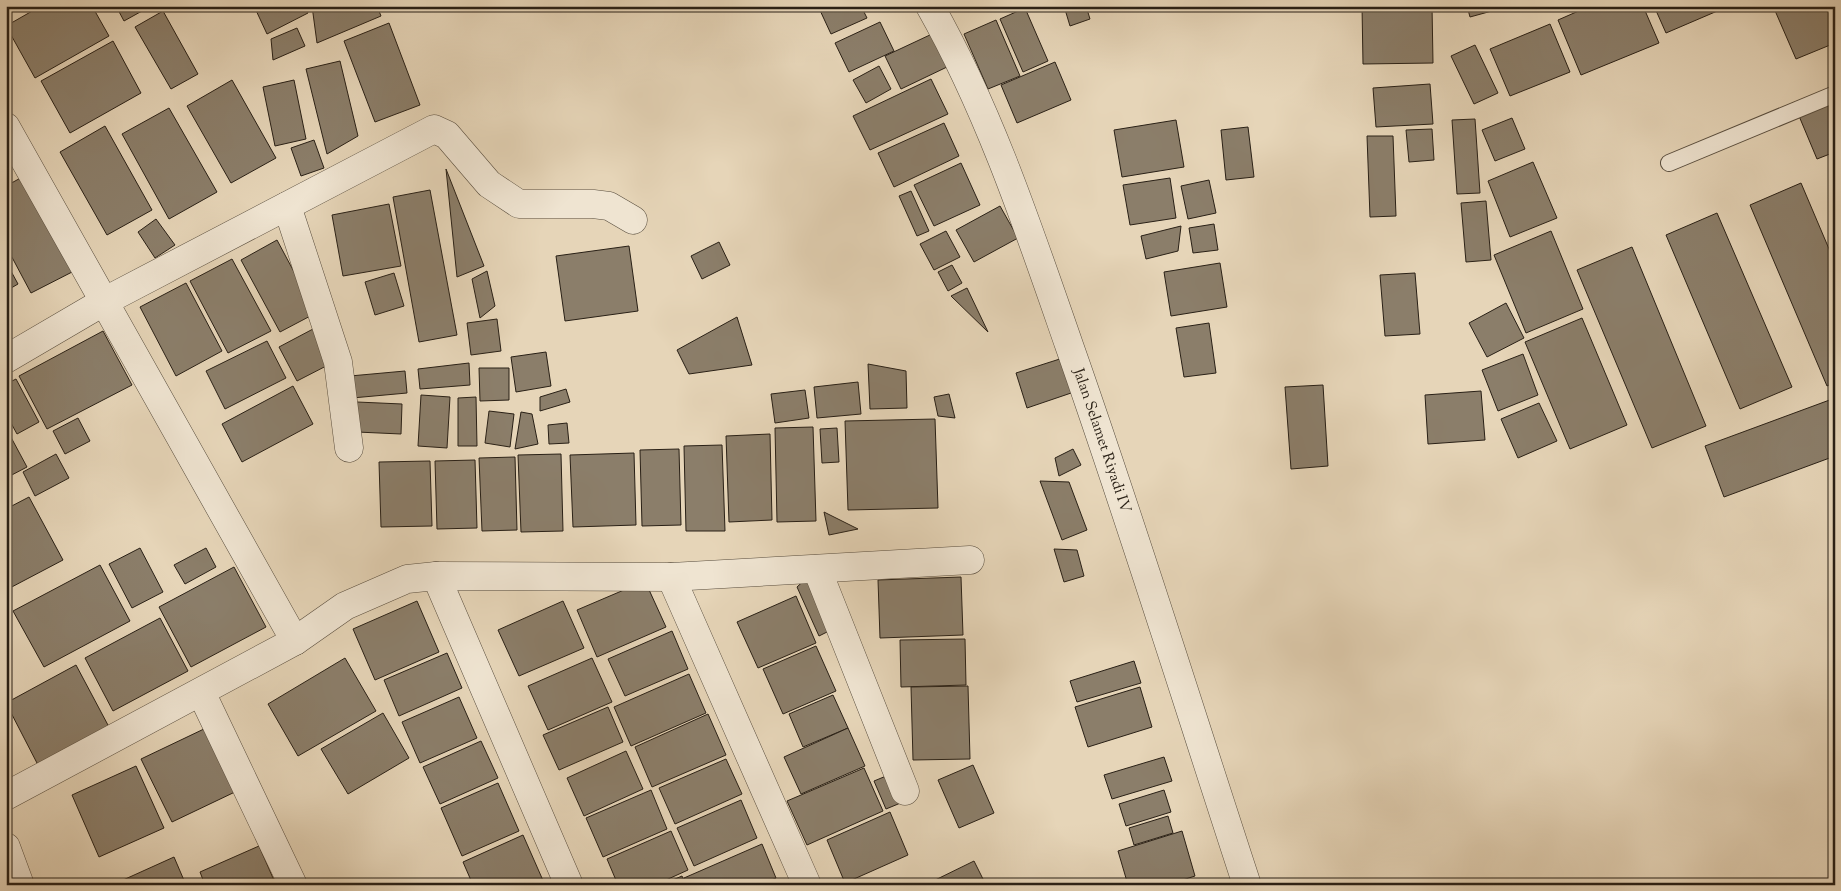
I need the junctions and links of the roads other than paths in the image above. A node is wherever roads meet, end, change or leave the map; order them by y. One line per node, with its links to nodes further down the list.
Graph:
1 (930, 6): 23 (street, Jalan Selamet Riyadi IV)
2 (1835, 94): 4 (lane)
3 (6, 127): 7 (street)
4 (1669, 163)
5 (287, 206): 6 (street); 7 (street); 9 (street)
6 (633, 220)
7 (105, 302): 8 (street); 14 (street)
8 (6, 359)
9 (349, 448)
10 (970, 560): 11 (street)
11 (817, 569): 13 (street); 16 (street)
12 (436, 576): 13 (street); 14 (street); 21 (street)
13 (671, 577): 22 (street)
14 (295, 641): 15 (street)
15 (201, 692): 17 (street); 20 (street)
16 (905, 791)
17 (6, 796)
18 (6, 846): 19 (street)
19 (20, 885)
20 (293, 885)
21 (569, 885)
22 (806, 885)
23 (1247, 885)

